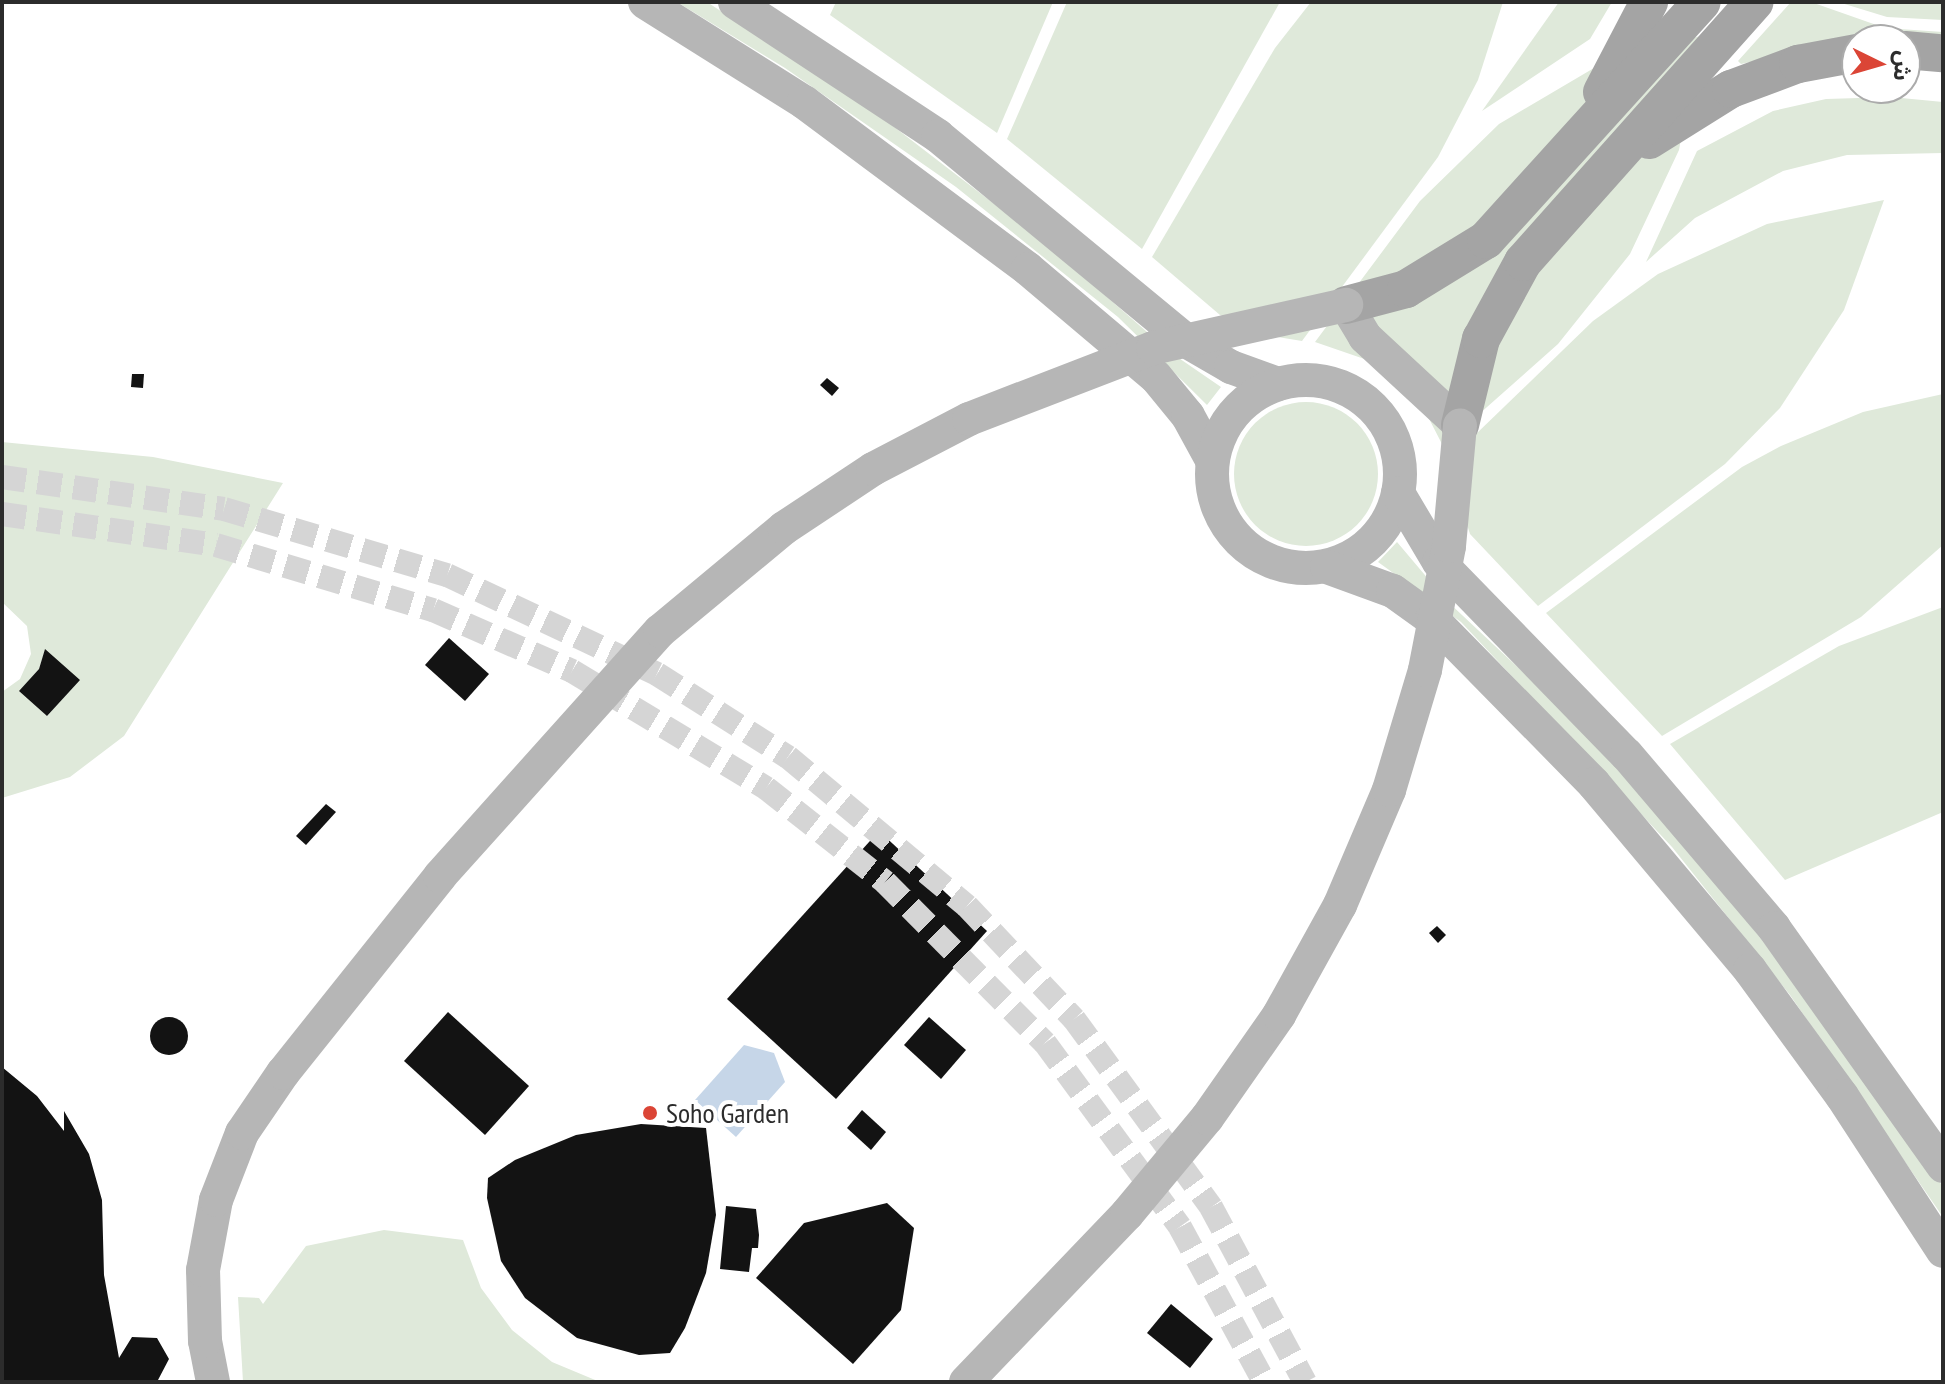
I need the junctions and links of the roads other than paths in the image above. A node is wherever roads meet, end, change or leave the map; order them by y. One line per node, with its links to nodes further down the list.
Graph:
1 (645, 2): 14 (street)
2 (735, 2): 12 (street)
3 (1649, 2): 9 (main road)
4 (1702, 2): 9 (main road)
5 (1755, 2): 10 (main road)
6 (1921, 51): 7 (main road)
7 (1943, 53)
8 (1841, 56): 10 (main road)
9 (1577, 141): 11 (main road)
10 (1600, 172): 13 (main road)
11 (1346, 305): 13 (street); 19 (street, bridge)
12 (1278, 384): 14 (street); 15 (street)
13 (1460, 425): 20 (street, bridge)
14 (1212, 460): 16 (street)
15 (1398, 493): 16 (street); 17 (street)
16 (1327, 567): 18 (street)
17 (1943, 1166)
18 (1943, 1251)
19 (213, 1382)
20 (966, 1382)

